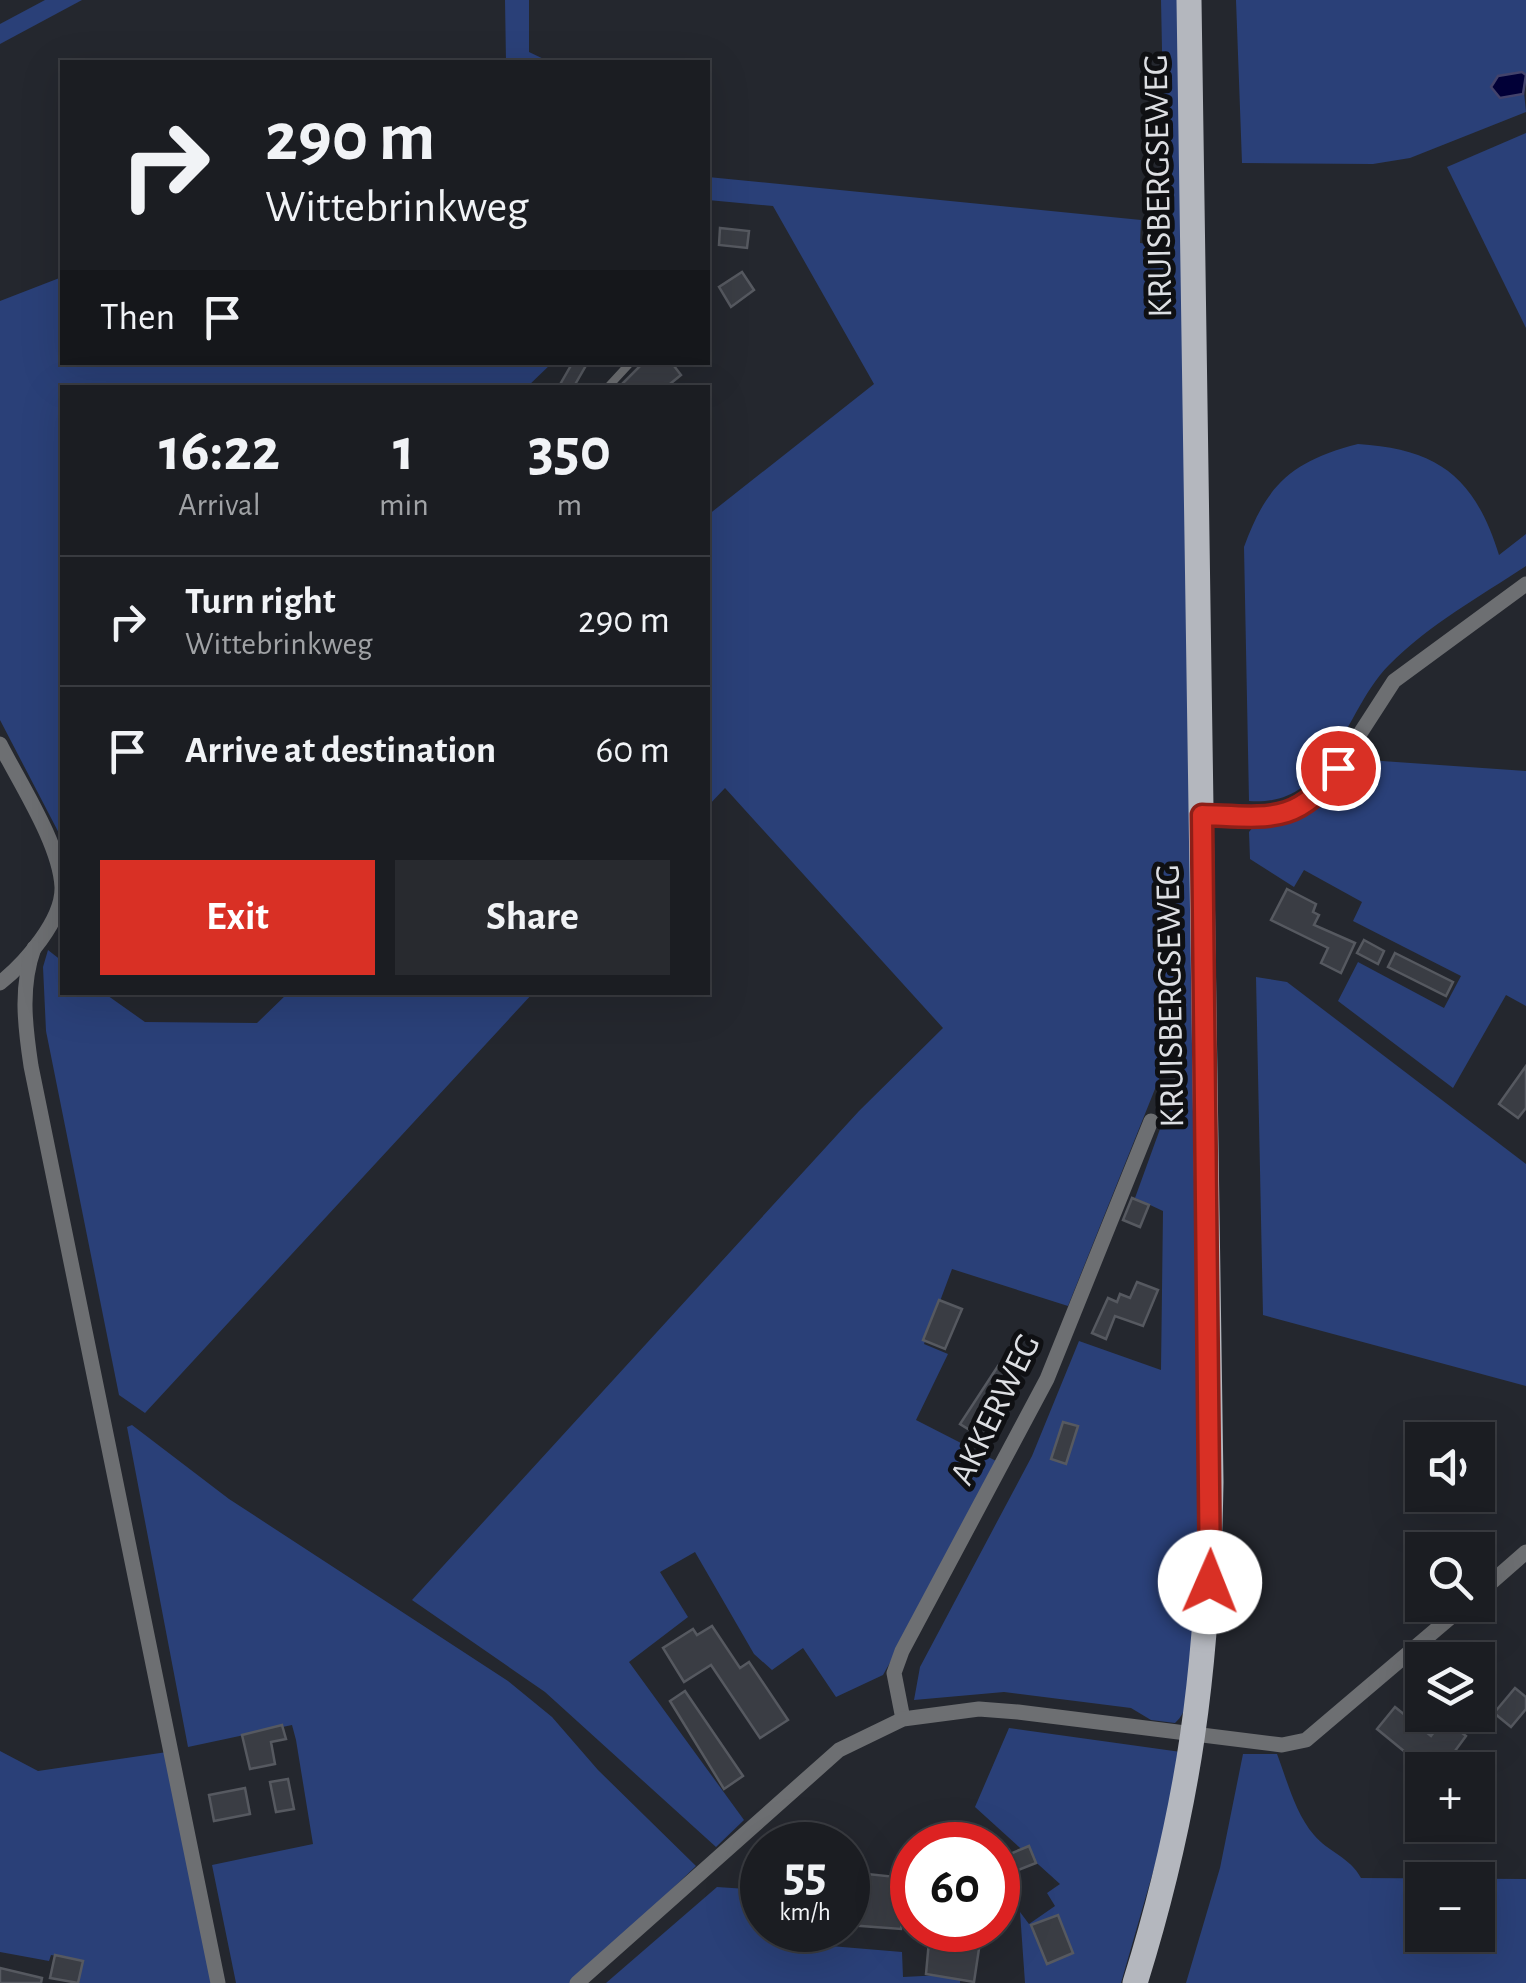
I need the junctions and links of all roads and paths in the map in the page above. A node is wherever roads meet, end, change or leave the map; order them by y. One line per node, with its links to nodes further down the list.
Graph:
1 (1189, 0): 6 (main road, KRUISBERGSEWEG)
2 (628, 365): 3 (lane)
3 (611, 385)
4 (1526, 584): 6 (street)
5 (0, 744): 7 (street)
6 (1202, 815): 16 (main road, KRUISBERGSEWEG)
7 (60, 875)
8 (60, 885): 9 (street)
9 (34, 948): 10 (street); 17 (street)
10 (0, 983)
11 (1151, 1121): 15 (street, AKKERWEG)
12 (1526, 1552): 13 (street)
13 (1495, 1579)
14 (1445, 1622): 16 (street)
15 (903, 1719): 16 (street); 18 (street)
16 (1196, 1734): 19 (main road, KRUISBERGSEWEG)
17 (218, 1983)
18 (578, 1983)
19 (1135, 1983)

